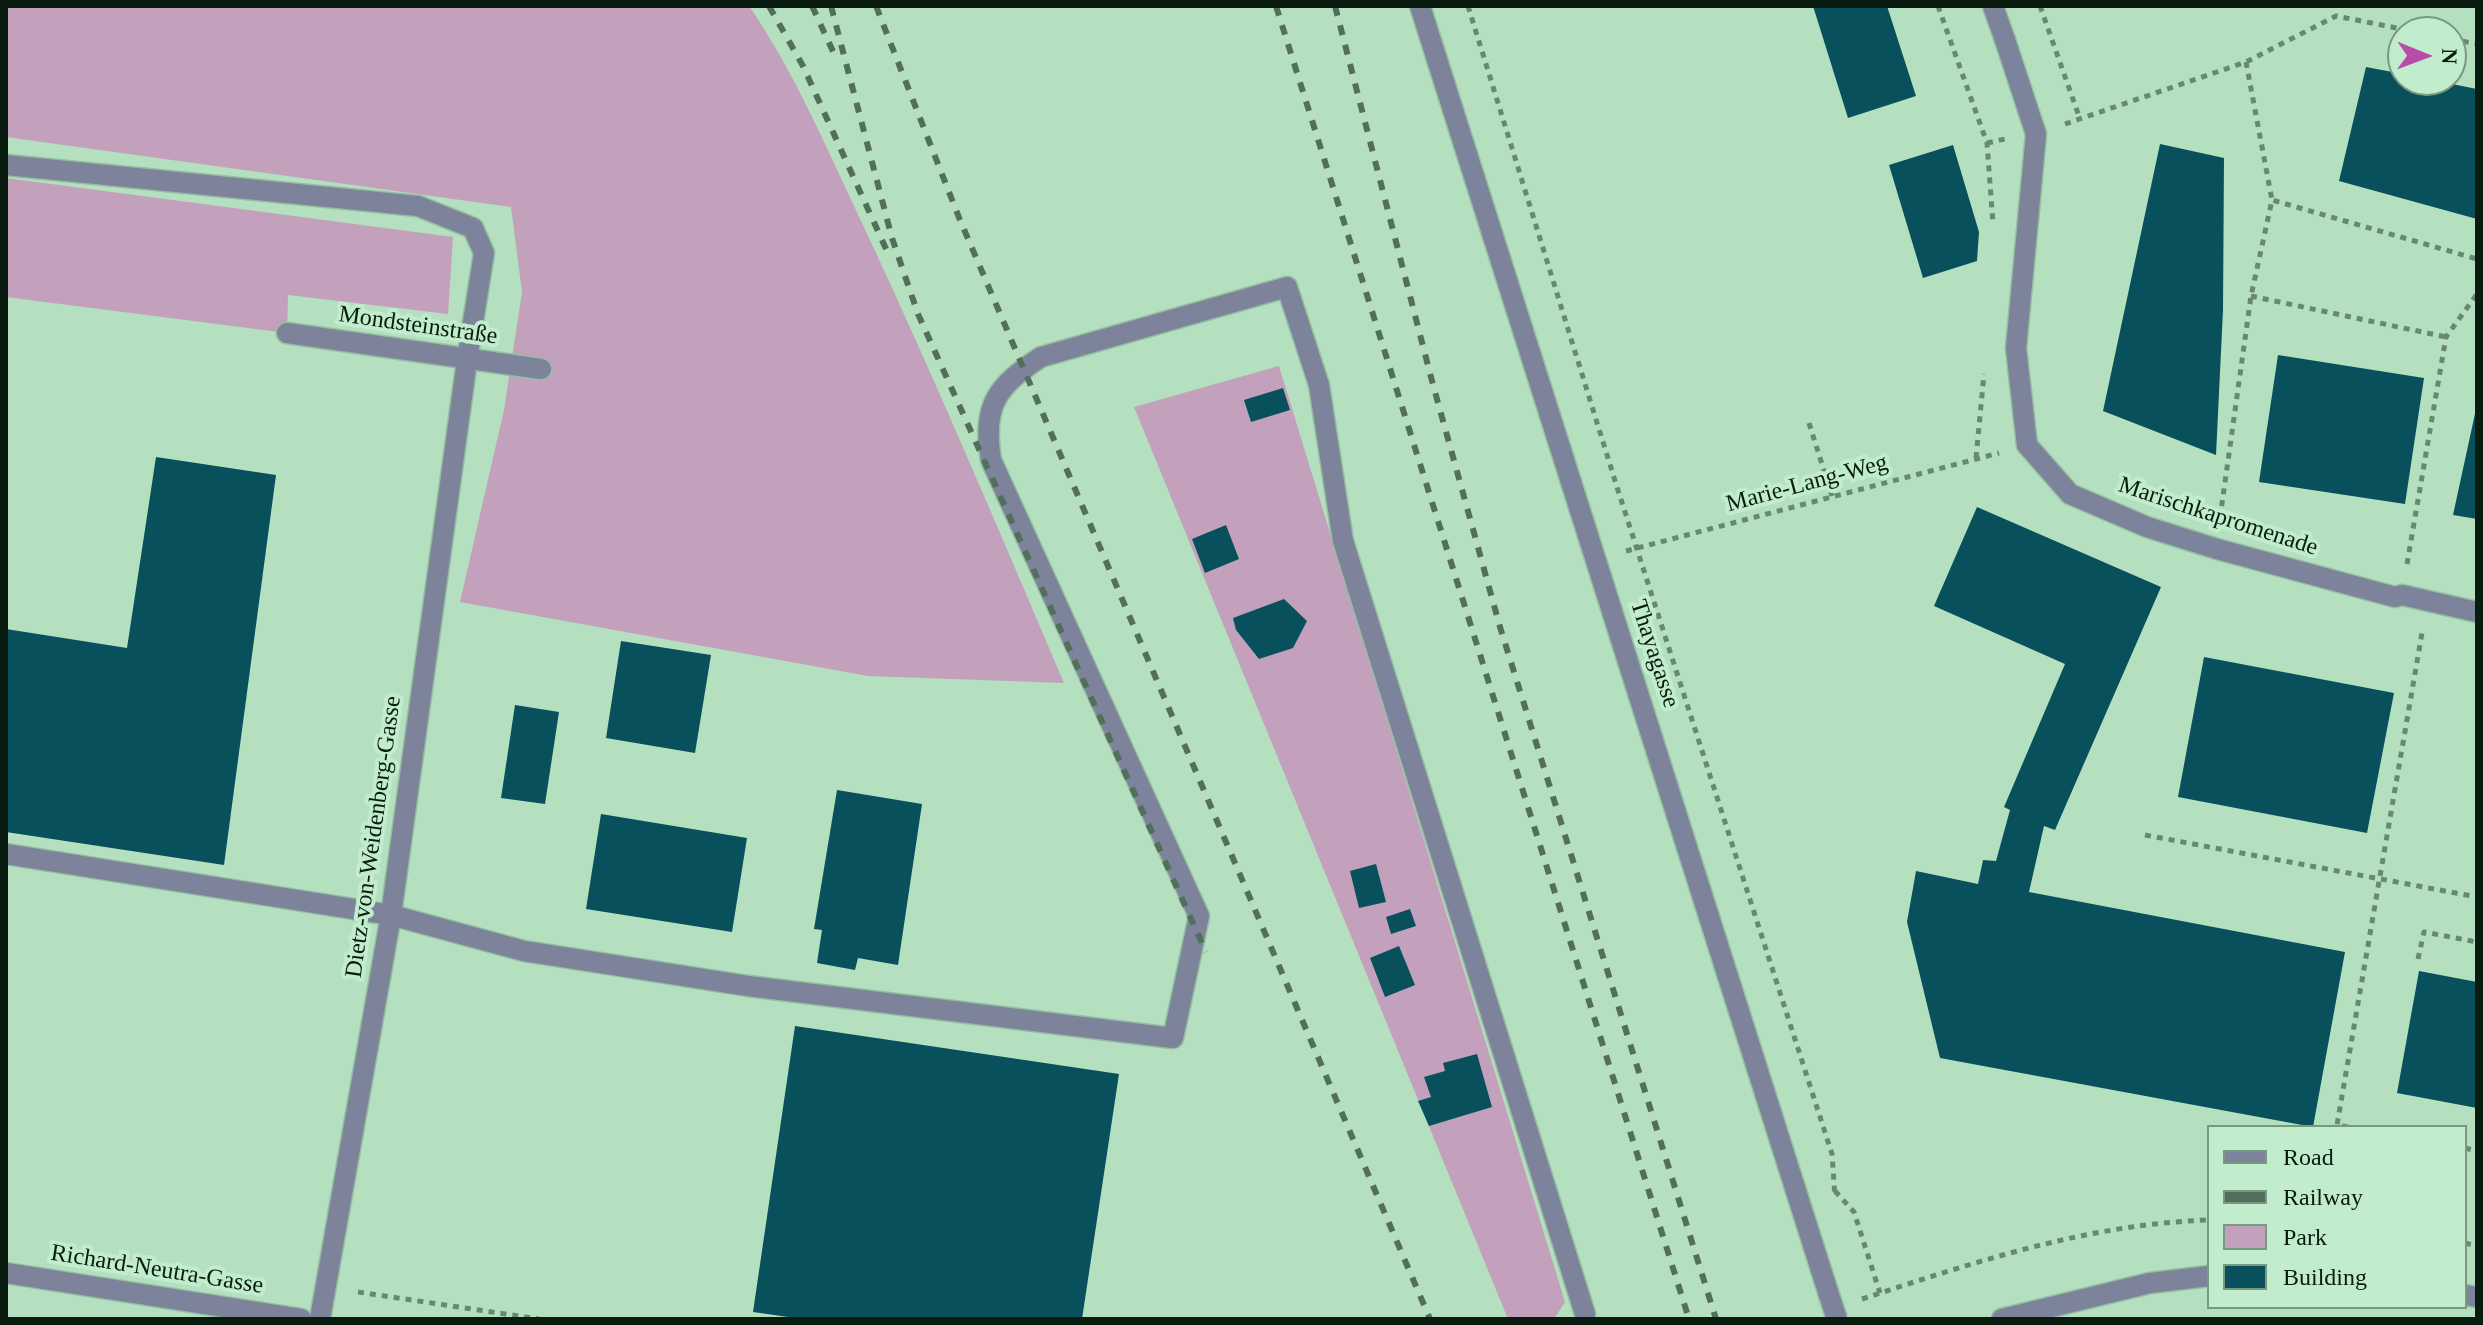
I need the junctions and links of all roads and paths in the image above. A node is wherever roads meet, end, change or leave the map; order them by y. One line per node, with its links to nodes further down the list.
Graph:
1 (1420, 6): 27 (street, Thayagasse)
2 (1468, 6): 25 (path)
3 (1938, 6): 12 (path)
4 (1993, 6): 9 (street)
5 (2040, 6): 8 (path)
6 (2387, 26): 7 (path)
7 (2246, 62): 8 (path); 11 (path)
8 (2080, 119): 9 (path)
9 (2036, 134): 22 (street)
10 (6, 165): 18 (street, Dietz-von-Weidenberg-Gasse)
11 (2272, 200): 13 (path); 15 (path)
12 (1993, 230)
13 (2477, 259)
14 (2477, 294): 17 (path)
15 (2251, 296): 17 (path); 26 (path)
16 (287, 333): 18 (street, Mondsteinstraße)
17 (2446, 337): 28 (path)
18 (467, 360): 20 (street, Mondsteinstraße); 35 (street, Dietz-von-Weidenberg-Gasse)
19 (1985, 366): 23 (path)
20 (541, 369)
21 (1809, 423): 24 (path)
22 (2027, 445): 23 (path, Marie-Lang-Weg); 26 (street, Marischkapromenade)
23 (1976, 458): 24 (path, Marie-Lang-Weg)
24 (1832, 496): 25 (path, Marie-Lang-Weg)
25 (1638, 546): 27 (path, Marie-Lang-Weg); 39 (path)
26 (2217, 549): 28 (street, Marischkapromenade)
27 (1597, 560): 49 (street, Thayagasse, bridge)
28 (2402, 595): 29 (street, Marischkapromenade)
29 (2427, 602): 30 (street, Marischkapromenade); 33 (path)
30 (2477, 612)
31 (2145, 835): 33 (path)
32 (6, 854): 35 (street)
33 (2380, 877): 34 (path); 38 (path)
34 (2477, 897)
35 (391, 915): 46 (street); 48 (street, Dietz-von-Weidenberg-Gasse)
36 (2477, 942): 37 (path)
37 (2418, 959)
38 (2337, 1125)
39 (1834, 1190): 40 (path); 44 (path)
40 (1836, 1205)
41 (2207, 1220): 44 (path)
42 (6, 1273): 47 (street, Richard-Neutra-Gasse)
43 (2207, 1276): 50 (street)
44 (1880, 1293): 45 (path)
45 (1853, 1302)
46 (1585, 1314)
47 (301, 1319)
48 (320, 1319)
49 (1837, 1319)
50 (2002, 1319)

